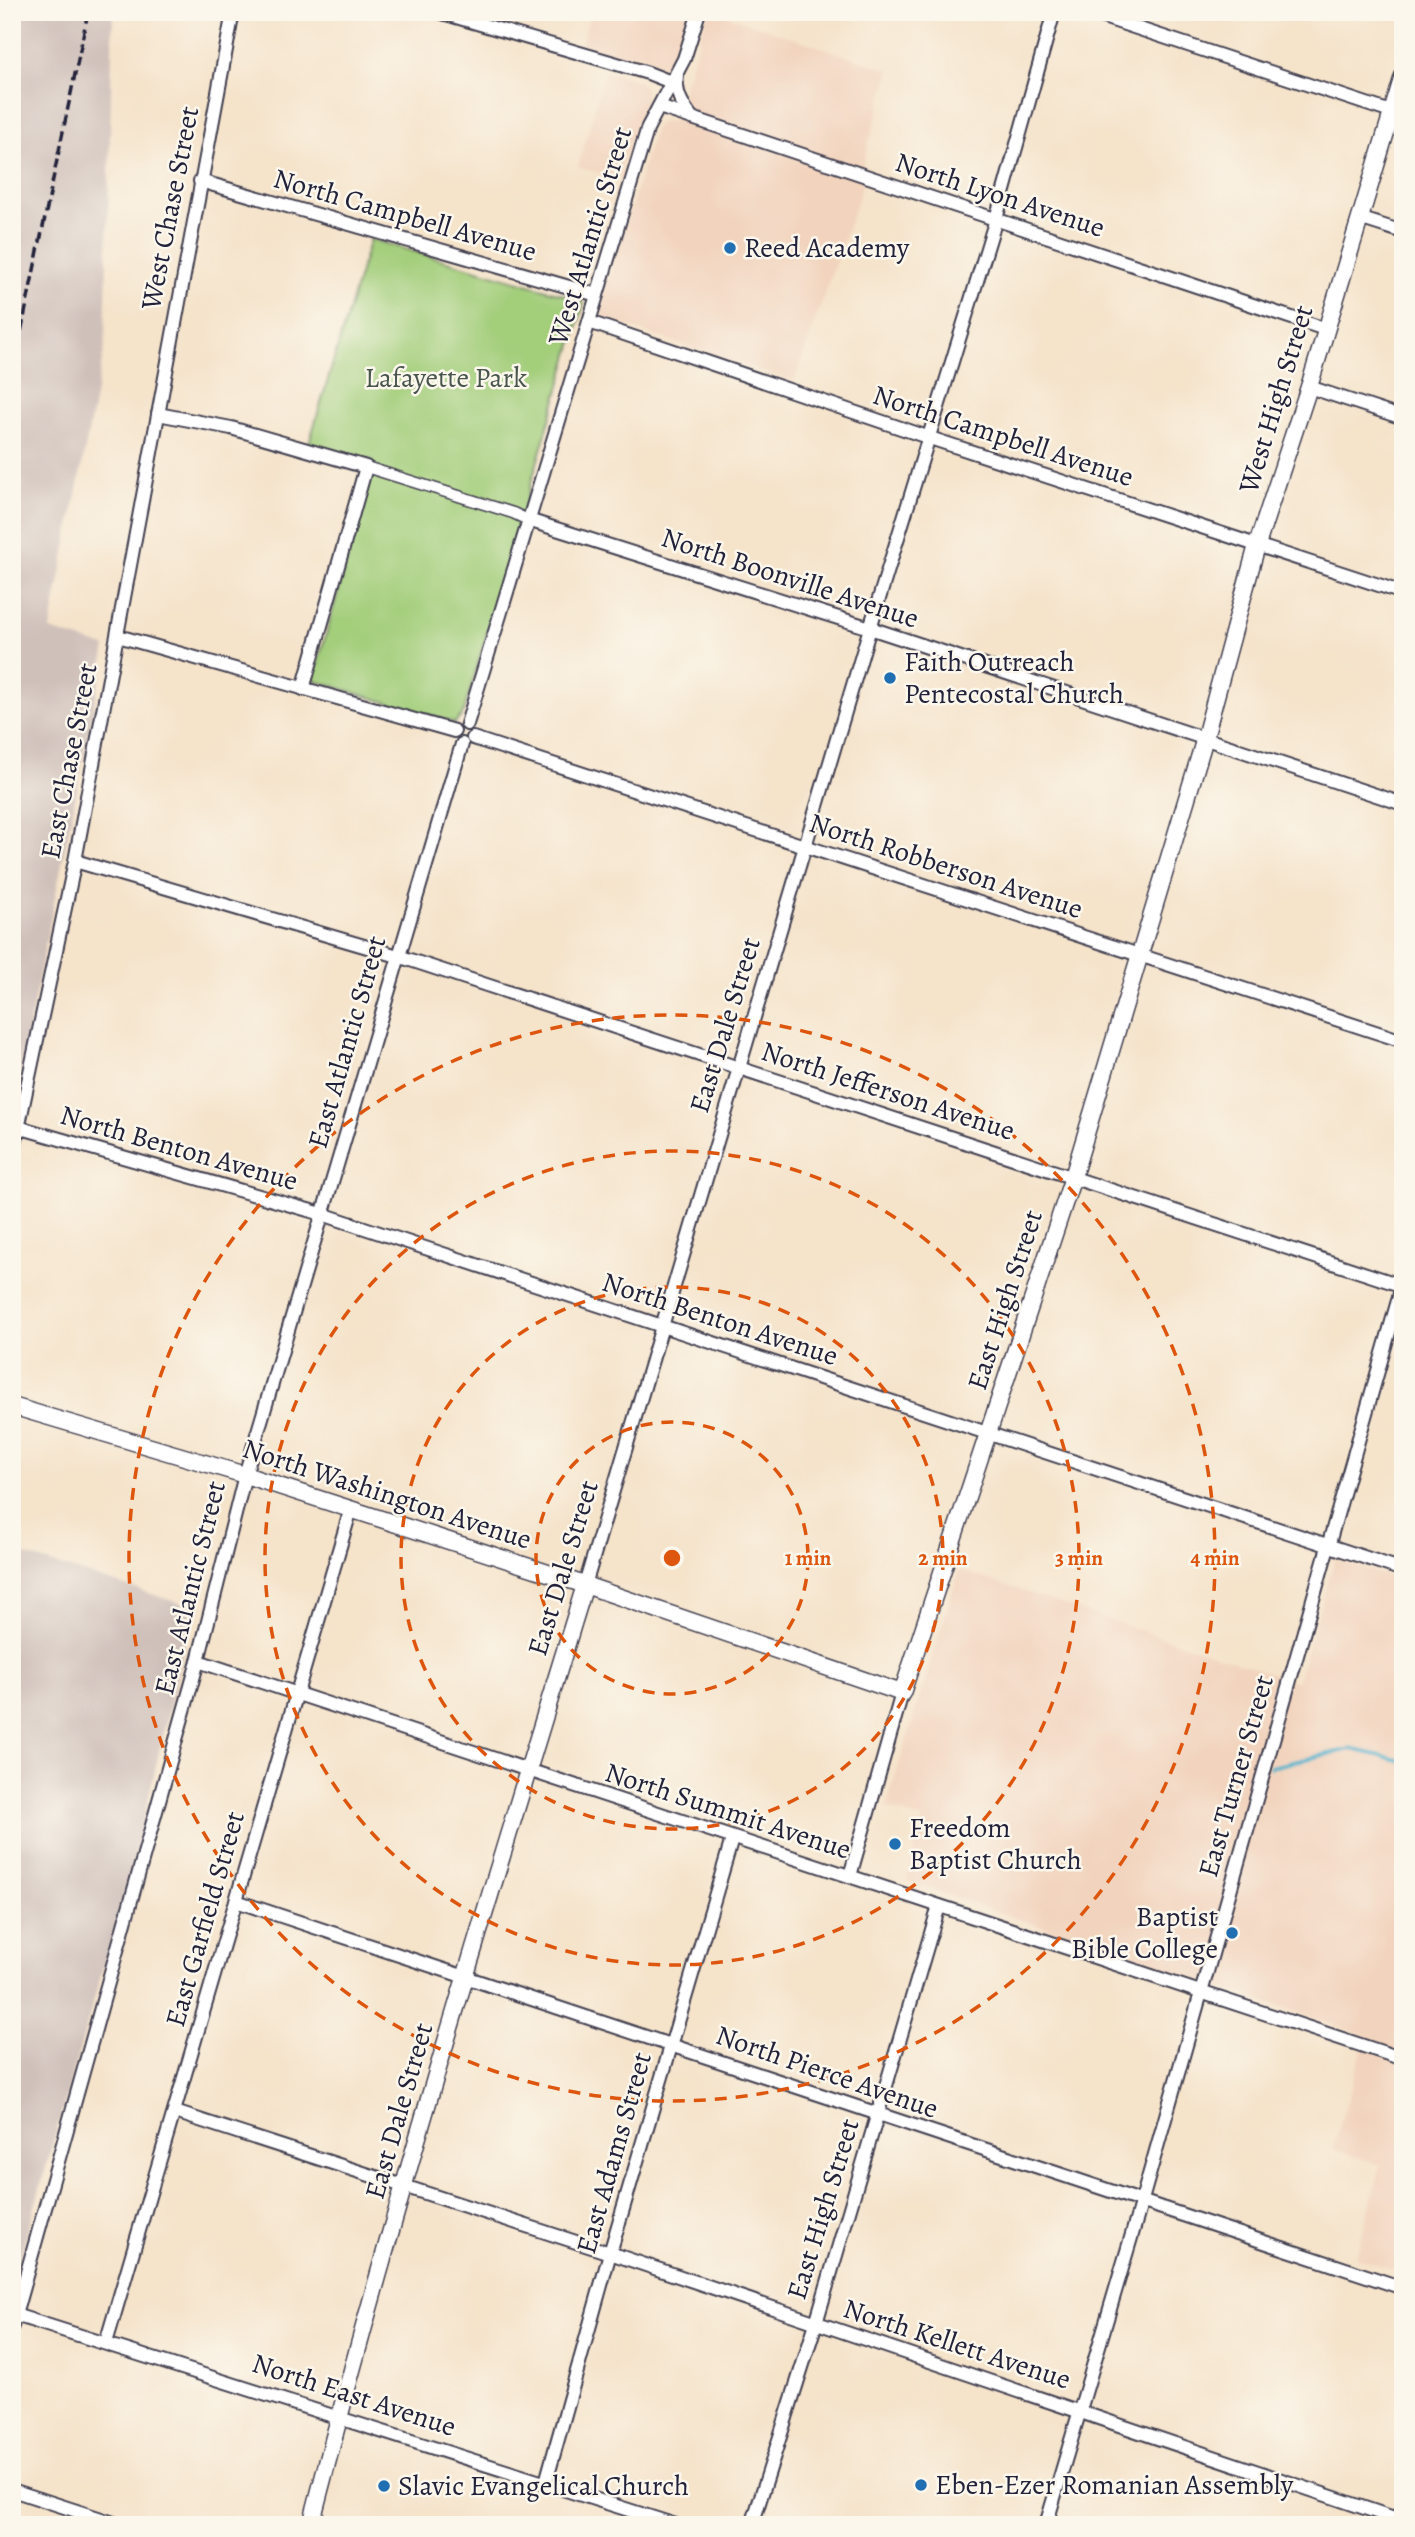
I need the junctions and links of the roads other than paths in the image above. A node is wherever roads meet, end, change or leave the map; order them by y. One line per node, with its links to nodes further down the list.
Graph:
1 (233, 12): 11 (street, West Chase Street)
2 (439, 12): 7 (street)
3 (699, 12): 7 (street, West Atlantic Street)
4 (1054, 12): 13 (street, East Dale Street)
5 (1088, 12): 9 (street)
6 (1403, 76): 9 (street, West High Street)
7 (674, 77): 8 (street, West Atlantic Street); 10 (street)
8 (659, 107): 10 (street, North Lyon Avenue); 15 (street, West Atlantic Street)
9 (1391, 112): 12 (street, West High Street)
10 (692, 118): 13 (street, North Lyon Avenue)
11 (200, 181): 15 (street, North Campbell Avenue); 19 (street, West Chase Street)
12 (1359, 218): 14 (street); 17 (street, West High Street)
13 (996, 219): 17 (street, North Lyon Avenue); 21 (street, East Dale Street)
14 (1403, 232)
15 (597, 295): 16 (street, West Atlantic Street)
16 (589, 322): 21 (street, North Campbell Avenue); 23 (street, West Atlantic Street)
17 (1325, 328): 18 (street, West High Street)
18 (1308, 387): 20 (street); 24 (street, West High Street)
19 (158, 414): 22 (street, North Boonville Avenue); 27 (street, East Chase Street)
20 (1403, 418)
21 (929, 438): 24 (street, North Campbell Avenue); 26 (street, East Dale Street)
22 (366, 467): 23 (street, North Boonville Avenue); 28 (street)
23 (528, 520): 26 (street, North Boonville Avenue); 29 (street)
24 (1257, 545): 25 (street, North Campbell Avenue); 31 (street, West High Street)
25 (1403, 593)
26 (870, 628): 31 (street, North Boonville Avenue); 34 (street, East Dale Street)
27 (118, 636): 28 (street); 35 (street, East Chase Street)
28 (303, 689): 30 (street)
29 (467, 724): 30 (street); 32 (street)
30 (454, 731): 32 (street)
31 (1205, 738): 33 (street, North Boonville Avenue); 36 (street, East High Street)
32 (467, 741): 34 (street, North Robberson Avenue); 37 (street, East Atlantic Street)
33 (1403, 804)
34 (806, 846): 36 (street, North Robberson Avenue); 39 (street, East Dale Street)
35 (75, 862): 37 (street, North Jefferson Avenue); 40 (street, East Chase Street)
36 (1141, 955): 38 (street, North Robberson Avenue); 42 (street, East High Street)
37 (398, 956): 39 (street, North Jefferson Avenue); 43 (street, East Atlantic Street)
38 (1403, 1041)
39 (740, 1068): 42 (street, North Jefferson Avenue); 45 (street, East Dale Street)
40 (18, 1127): 41 (street, East Chase Street); 43 (street, North Benton Avenue)
41 (12, 1157)
42 (1073, 1177): 44 (street, North Jefferson Avenue); 47 (street, East High Street)
43 (322, 1214): 45 (street, North Benton Avenue); 48 (street, East Atlantic Street)
44 (1403, 1285): 50 (street, East Turner Street)
45 (663, 1327): 47 (street, North Benton Avenue); 52 (street, East Dale Street)
46 (12, 1406): 48 (street, North Washington Avenue)
47 (989, 1433): 50 (street, North Benton Avenue); 55 (street, East High Street)
48 (245, 1475): 49 (street, North Washington Avenue); 53 (street, East Atlantic Street)
49 (351, 1509): 52 (street, North Washington Avenue); 54 (street, East Garfield Street)
50 (1328, 1545): 51 (street, North Benton Avenue); 62 (street, East Turner Street)
51 (1403, 1570)
52 (585, 1585): 55 (street, North Washington Avenue); 56 (street, East Dale Street)
53 (198, 1661): 54 (street, North Summit Avenue); 71 (street, East Atlantic Street)
54 (297, 1692): 56 (street, North Summit Avenue); 59 (street, East Garfield Street)
55 (902, 1693): 58 (street, East High Street)
56 (528, 1770): 57 (street, North Summit Avenue); 61 (street, East Dale Street)
57 (732, 1839): 58 (street, North Summit Avenue); 63 (street, East Adams Street)
58 (850, 1877): 60 (street, North Summit Avenue)
59 (236, 1901): 61 (street, North Pierce Avenue); 65 (street, East Garfield Street)
60 (939, 1906): 62 (street, North Summit Avenue); 66 (street, East High Street)
61 (465, 1978): 63 (street, North Pierce Avenue); 67 (street, East Dale Street)
62 (1199, 1992): 64 (street, North Summit Avenue); 68 (street, East Turner Street)
63 (671, 2045): 66 (street, North Pierce Avenue); 69 (street, East Adams Street)
64 (1403, 2059)
65 (175, 2112): 67 (street, North Kellett Avenue); 73 (street, East Garfield Street)
66 (878, 2115): 68 (street, North Pierce Avenue); 72 (street, East High Street)
67 (404, 2187): 69 (street, North Kellett Avenue); 75 (street, East Dale Street)
68 (1141, 2203): 70 (street, North Pierce Avenue); 74 (street, East Turner Street)
69 (610, 2253): 72 (street, North Kellett Avenue); 76 (street, East Adams Street)
70 (1403, 2288)
71 (14, 2321): 73 (street, North East Avenue)
72 (816, 2323): 74 (street, North Kellett Avenue); 82 (street, East High Street)
73 (106, 2343): 75 (street, North East Avenue)
74 (1081, 2410): 78 (street, North Kellett Avenue); 83 (street, East Turner Street)
75 (339, 2416): 76 (street, North East Avenue); 80 (street, East Dale Street)
76 (546, 2482): 81 (street, North East Avenue)
77 (12, 2490): 79 (street)
78 (1402, 2520)
79 (120, 2525)
80 (311, 2525)
81 (676, 2525)
82 (752, 2525)
83 (1046, 2525)

